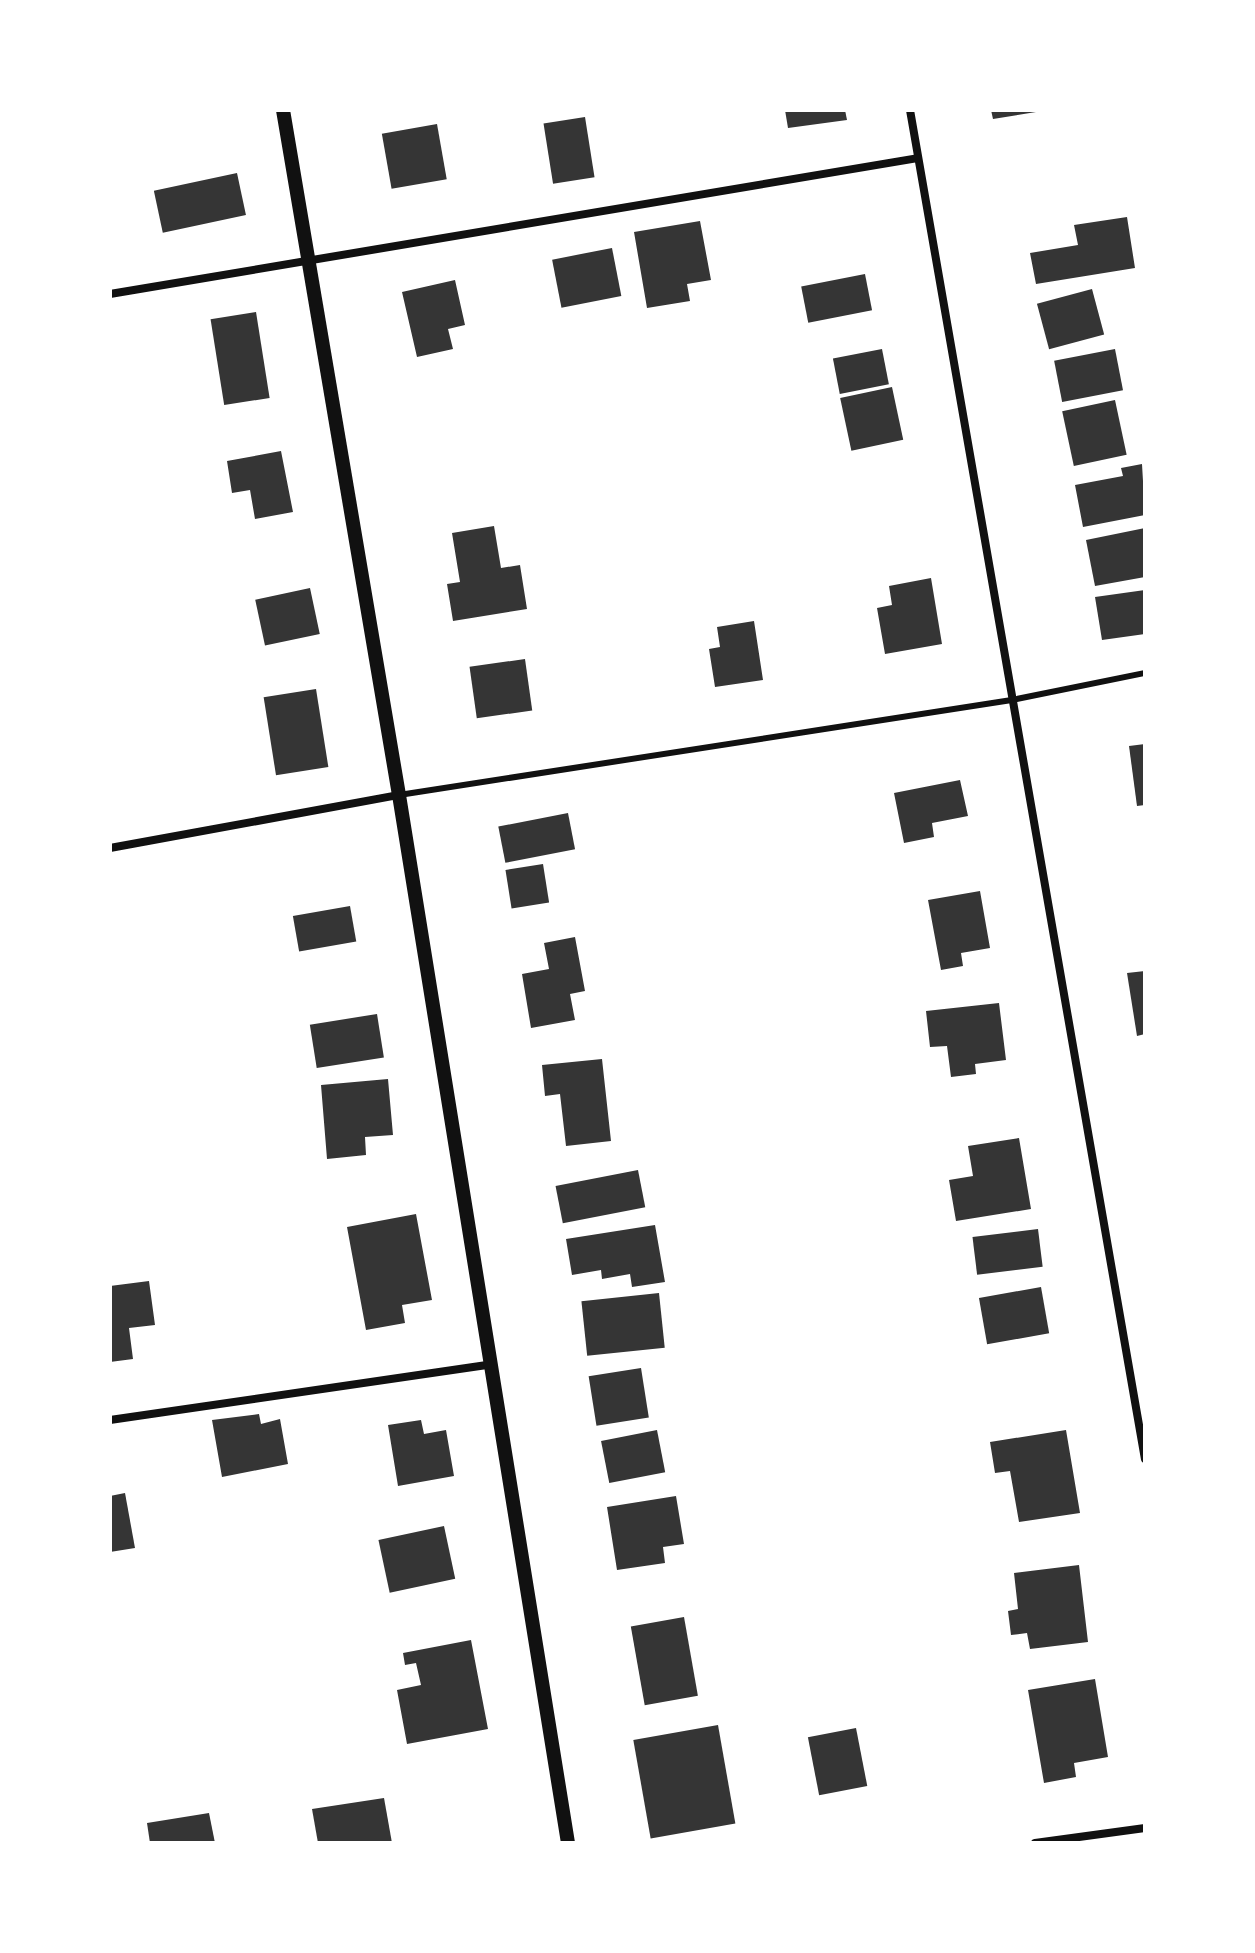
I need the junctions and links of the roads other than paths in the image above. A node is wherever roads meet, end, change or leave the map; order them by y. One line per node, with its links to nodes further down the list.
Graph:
1 (283, 110): 4 (street)
2 (910, 110): 3 (street)
3 (918, 158): 4 (street); 7 (street)
4 (308, 261): 5 (street); 8 (street)
5 (110, 294)
6 (1145, 673): 7 (lane)
7 (1012, 700): 8 (lane); 12 (street)
8 (399, 795): 9 (street); 10 (street)
9 (110, 848)
10 (492, 1364): 11 (street); 14 (street)
11 (110, 1420)
12 (1145, 1459)
13 (1145, 1828): 15 (street)
14 (568, 1843)
15 (1035, 1843)

